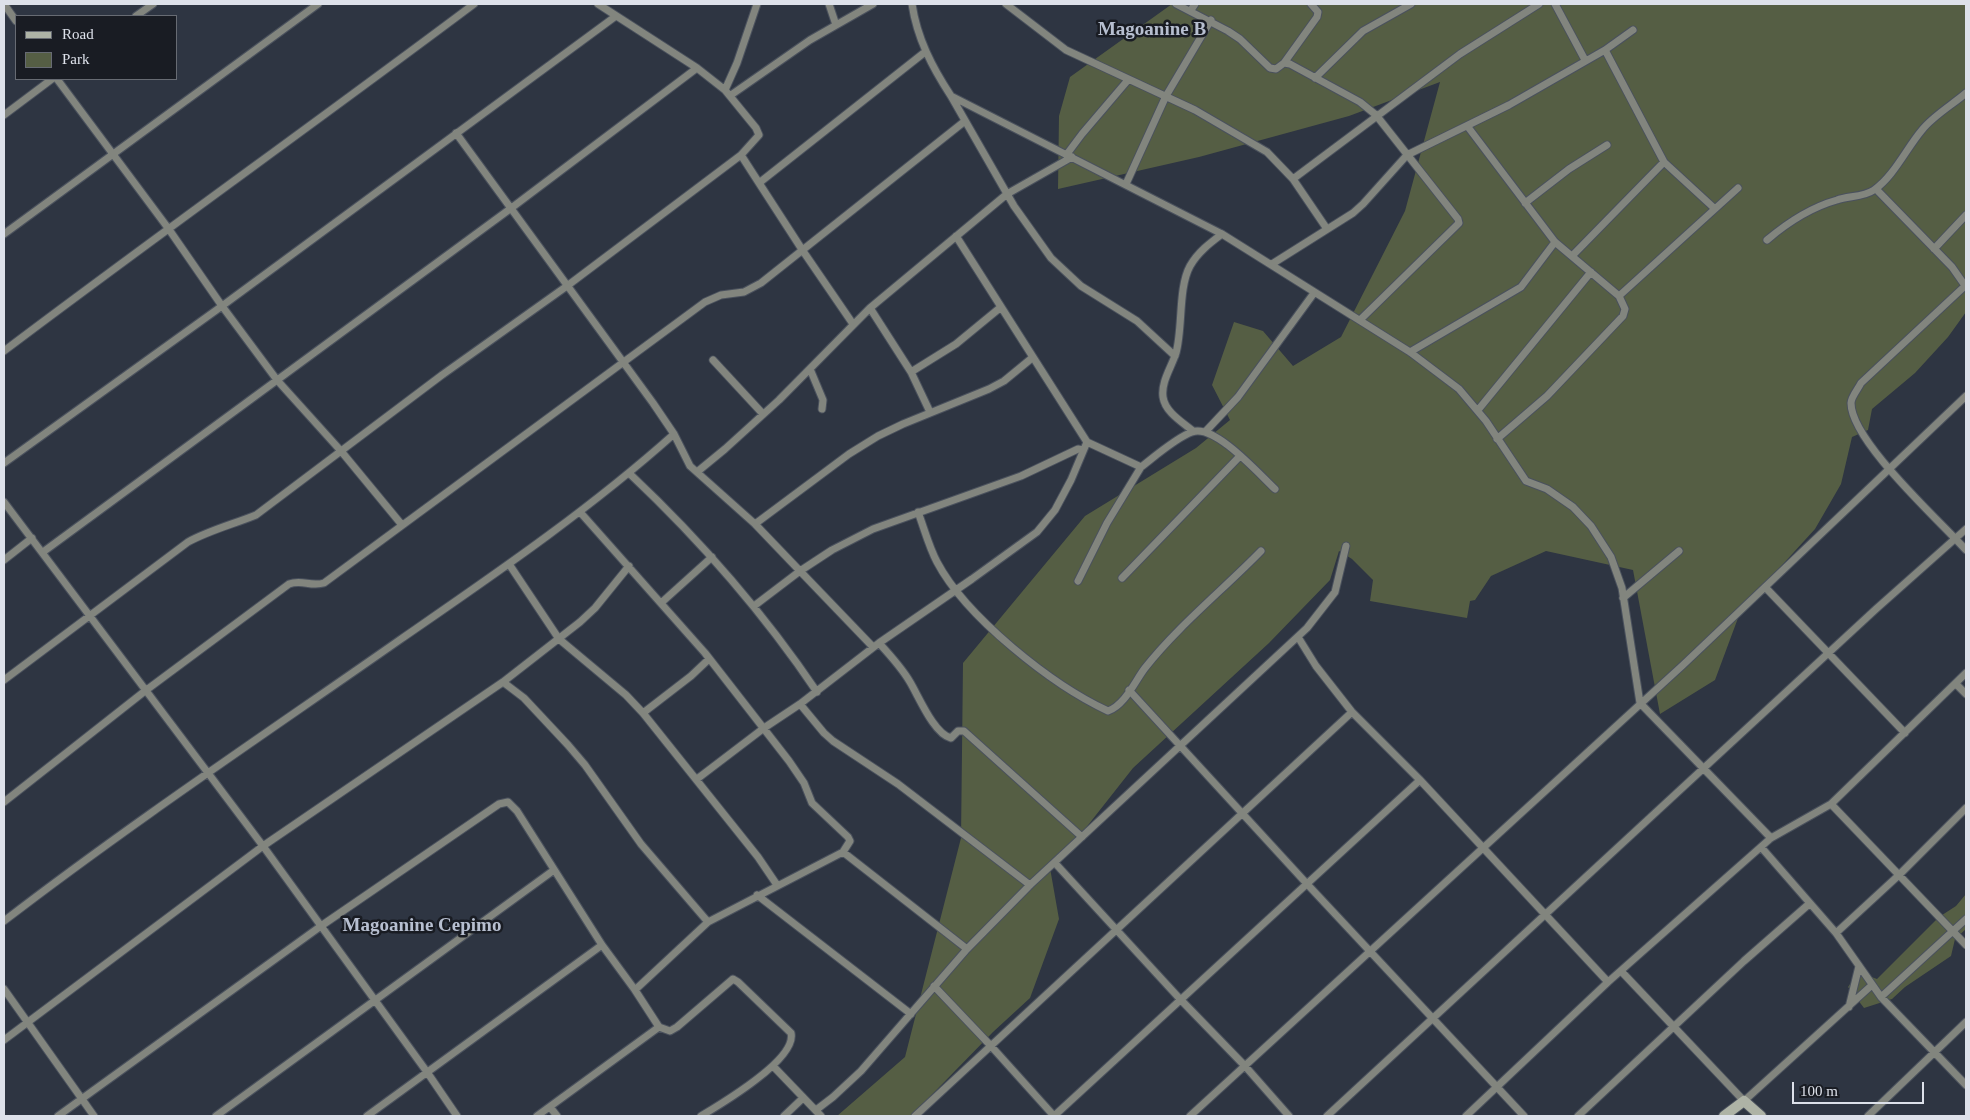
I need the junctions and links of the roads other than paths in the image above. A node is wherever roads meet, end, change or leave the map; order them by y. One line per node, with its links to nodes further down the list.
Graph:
1 (4, 4): 19 (street)
2 (153, 4): 17 (street)
3 (318, 4): 42 (street)
4 (474, 4): 57 (street)
5 (598, 4): 18 (street)
6 (757, 4): 32 (street)
7 (829, 4): 21 (street)
8 (873, 4): 21 (street)
9 (912, 4): 24 (street)
10 (1006, 4): 31 (street)
11 (1176, 4): 16 (street)
12 (1311, 4): 26 (street)
13 (1411, 4): 28 (street)
14 (1538, 4): 37 (street)
15 (1556, 4): 25 (street)
16 (1193, 7): 20 (street)
17 (137, 15)
18 (616, 16): 27 (street); 40 (street)
19 (15, 20)
20 (1211, 20): 26 (street); 35 (street)
21 (836, 25): 32 (street)
22 (1633, 30): 23 (street)
23 (1605, 50): 25 (street); 46 (street)
24 (926, 52): 34 (street); 48 (street)
25 (1585, 60): 39 (street)
26 (1284, 63): 28 (street)
27 (697, 68): 32 (street); 55 (street)
28 (1315, 78): 37 (street)
29 (51, 80): 36 (street)
30 (58, 80): 42 (street)
31 (1128, 80): 35 (street); 45 (street)
32 (728, 92): 43 (street)
33 (1966, 93): 51 (street)
34 (951, 96): 38 (street); 45 (street)
35 (1166, 96): 47 (street); 49 (street)
36 (4, 115)
37 (1376, 115): 44 (street); 47 (street)
38 (965, 121): 52 (street); 65 (street)
39 (1468, 127): 44 (street); 53 (street)
40 (456, 134): 55 (street); 73 (street)
41 (1607, 145): 53 (street)
42 (113, 155): 57 (street); 59 (street)
43 (741, 155): 48 (street); 69 (street)
44 (1407, 155): 58 (street); 76 (street)
45 (1069, 156): 49 (street); 52 (street)
46 (1664, 162): 54 (street); 66 (street)
47 (1293, 179): 58 (street)
48 (759, 182): 65 (street)
49 (1126, 184): 60 (street)
50 (1738, 188): 54 (street)
51 (1876, 189): 62 (street); 64 (street)
52 (1007, 194): 61 (street); 80 (street)
53 (1525, 203): 63 (street)
54 (1714, 208): 72 (street)
55 (510, 209): 69 (street); 86 (street)
56 (1966, 215): 64 (street)
57 (168, 228): 73 (street); 78 (street)
58 (1327, 229): 67 (street)
59 (4, 234)
60 (1222, 234): 67 (street); 80 (street)
61 (956, 236): 74 (street); 75 (street)
62 (1767, 240)
63 (1555, 242): 66 (street); 79 (street)
64 (1934, 248): 70 (street)
65 (803, 251): 77 (street); 83 (street)
66 (1572, 256): 68 (street)
67 (1272, 264): 71 (street)
68 (1591, 272): 72 (street); 89 (street)
69 (567, 286): 83 (street); 97 (street)
70 (1966, 286): 101 (street)
71 (1314, 293): 76 (street); 93 (street)
72 (1619, 296): 95 (street)
73 (222, 306): 86 (street); 99 (street)
74 (1001, 306): 81 (street); 85 (street)
75 (870, 308): 77 (street); 85 (street)
76 (1360, 320): 79 (street)
77 (854, 324): 84 (street)
78 (4, 351)
79 (1410, 352): 89 (street)
80 (1175, 356): 92 (street)
81 (1032, 358): 90 (street); 96 (street)
82 (713, 360): 91 (street)
83 (622, 362): 94 (street); 109 (street)
84 (810, 369): 88 (street); 91 (street)
85 (911, 372): 90 (street)
86 (277, 380): 97 (street); 117 (street)
87 (1966, 396): 101 (street)
88 (822, 409)
89 (1478, 410): 95 (street)
90 (930, 412): 108 (street)
91 (763, 414): 102 (street)
92 (1193, 431): 93 (street); 100 (street)
93 (1206, 431): 98 (street)
94 (674, 434): 102 (street); 103 (street)
95 (1497, 439): 127 (street)
96 (1085, 446): 100 (street); 107 (street); 126 (street)
97 (341, 451): 109 (street); 130 (street)
98 (1240, 456): 104 (street); 123 (street)
99 (4, 463)
100 (1141, 467): 124 (street)
101 (1890, 470): 112 (street); 125 (street)
102 (696, 472): 108 (street)
103 (630, 474): 106 (street); 118 (street)
104 (1274, 489)
105 (4, 502): 111 (street)
106 (580, 512): 120 (street); 121 (street)
107 (918, 512): 122 (street); 126 (street)
108 (756, 524): 122 (street)
109 (402, 525): 141 (street)
110 (1966, 528): 112 (street)
111 (32, 538): 117 (street); 119 (street)
112 (1956, 539): 114 (street); 134 (street)
113 (1346, 546): 131 (street)
114 (1966, 550)
115 (1261, 551): 140 (street)
116 (1679, 551): 127 (street)
117 (44, 552): 130 (street)
118 (712, 556): 128 (street); 129 (street)
119 (4, 560)
120 (509, 564): 132 (street); 152 (street)
121 (629, 566): 128 (street); 132 (street)
122 (800, 571): 129 (street); 133 (street)
123 (1122, 578)
124 (1078, 582)
125 (1765, 587): 134 (street); 144 (street)
126 (956, 590): 133 (street); 140 (street)
127 (1623, 598): 144 (street)
128 (661, 603): 135 (street)
129 (754, 606): 142 (street)
130 (89, 615): 137 (street); 141 (street)
131 (1298, 637): 146 (street); 150 (street)
132 (559, 639): 138 (street); 147 (street)
133 (876, 645): 142 (street); 159 (street)
134 (1828, 654): 149 (street); 151 (street)
135 (709, 659): 147 (street); 148 (street)
136 (1966, 673): 139 (street)
137 (4, 680)
138 (503, 682): 161 (street); 176 (street)
139 (1956, 684): 143 (street); 149 (street)
140 (1129, 690): 150 (street)
141 (145, 691): 152 (street); 155 (street)
142 (817, 692): 145 (street)
143 (1966, 694)
144 (1640, 703): 151 (street); 162 (street)
145 (800, 704): 148 (street); 169 (street)
146 (1352, 712): 154 (street); 158 (street)
147 (643, 713): 153 (street)
148 (764, 728): 153 (street); 164 (street)
149 (1905, 733): 156 (street)
150 (1180, 747): 158 (street); 159 (street)
151 (1703, 770): 160 (street); 173 (street)
152 (208, 774): 161 (street); 175 (street)
153 (697, 779): 168 (street)
154 (1420, 780): 162 (street); 170 (street)
155 (4, 802)
156 (1831, 804): 160 (street); 167 (street)
157 (1966, 808): 167 (street)
158 (1243, 813): 170 (street); 178 (street)
159 (1082, 837): 165 (street)
160 (1771, 838): 163 (street)
161 (262, 846): 177 (street); 199 (street)
162 (1482, 847): 173 (street); 184 (street)
163 (1761, 847): 172 (street); 186 (street)
164 (843, 852): 168 (street); 183 (street)
165 (1055, 863): 169 (street); 178 (street)
166 (554, 870): 177 (street); 181 (street); 194 (street)
167 (1899, 875): 179 (street); 180 (street)
168 (777, 885): 171 (street)
169 (1030, 885): 183 (street)
170 (1308, 885): 184 (street); 193 (street)
171 (758, 895): 176 (street); 196 (street)
172 (1809, 904): 180 (street); 200 (street)
173 (1546, 916): 187 (street); 197 (street)
174 (1966, 918): 179 (street)
175 (4, 921)
176 (708, 922): 191 (street)
177 (321, 926): 194 (street); 211 (street)
178 (1118, 931): 193 (street); 203 (street)
179 (1953, 931): 182 (street); 192 (street)
180 (1836, 933): 185 (street)
181 (602, 944): 191 (street); 207 (street)
182 (1966, 945)
183 (967, 949): 189 (street)
184 (1369, 951): 197 (street); 206 (street)
185 (1859, 966): 188 (street); 195 (street)
186 (1621, 971): 187 (street); 200 (street)
187 (1608, 982): 209 (street)
188 (1872, 985): 192 (street); 195 (street)
189 (934, 986): 196 (street); 203 (street)
190 (4, 989): 199 (street)
191 (635, 990): 201 (street)
192 (1881, 997): 204 (street)
193 (1180, 999): 206 (street); 225 (street)
194 (375, 1000): 207 (street); 217 (street)
195 (1849, 1008): 212 (street)
196 (911, 1014): 214 (street)
197 (1432, 1018): 209 (street); 228 (street)
198 (1966, 1022): 204 (street)
199 (28, 1023): 202 (street); 211 (street)
200 (1674, 1026): 212 (street); 231 (street)
201 (659, 1027): 205 (street); 213 (street)
202 (4, 1040)
203 (991, 1046): 224 (street); 225 (street)
204 (1933, 1053): 208 (street); 234 (street)
205 (773, 1066): 210 (street); 222 (street)
206 (1245, 1066): 226 (street); 227 (street)
207 (427, 1072): 218 (street); 219 (street)
208 (1966, 1085)
209 (1497, 1086): 229 (street); 230 (street)
210 (803, 1098): 214 (street); 223 (street)
211 (81, 1099): 215 (street); 216 (street)
212 (1744, 1101): 232 (street); 233 (street)
213 (550, 1107): 220 (street); 221 (street)
214 (818, 1113)
215 (58, 1116)
216 (94, 1116)
217 (216, 1116)
218 (367, 1116)
219 (457, 1116)
220 (537, 1116)
221 (557, 1116)
222 (701, 1116)
223 (784, 1116)
224 (914, 1116)
225 (1054, 1116)
226 (1190, 1116)
227 (1289, 1116)
228 (1327, 1116)
229 (1466, 1116)
230 (1524, 1116)
231 (1578, 1116)
232 (1724, 1116)
233 (1761, 1116)
234 (1868, 1116)

